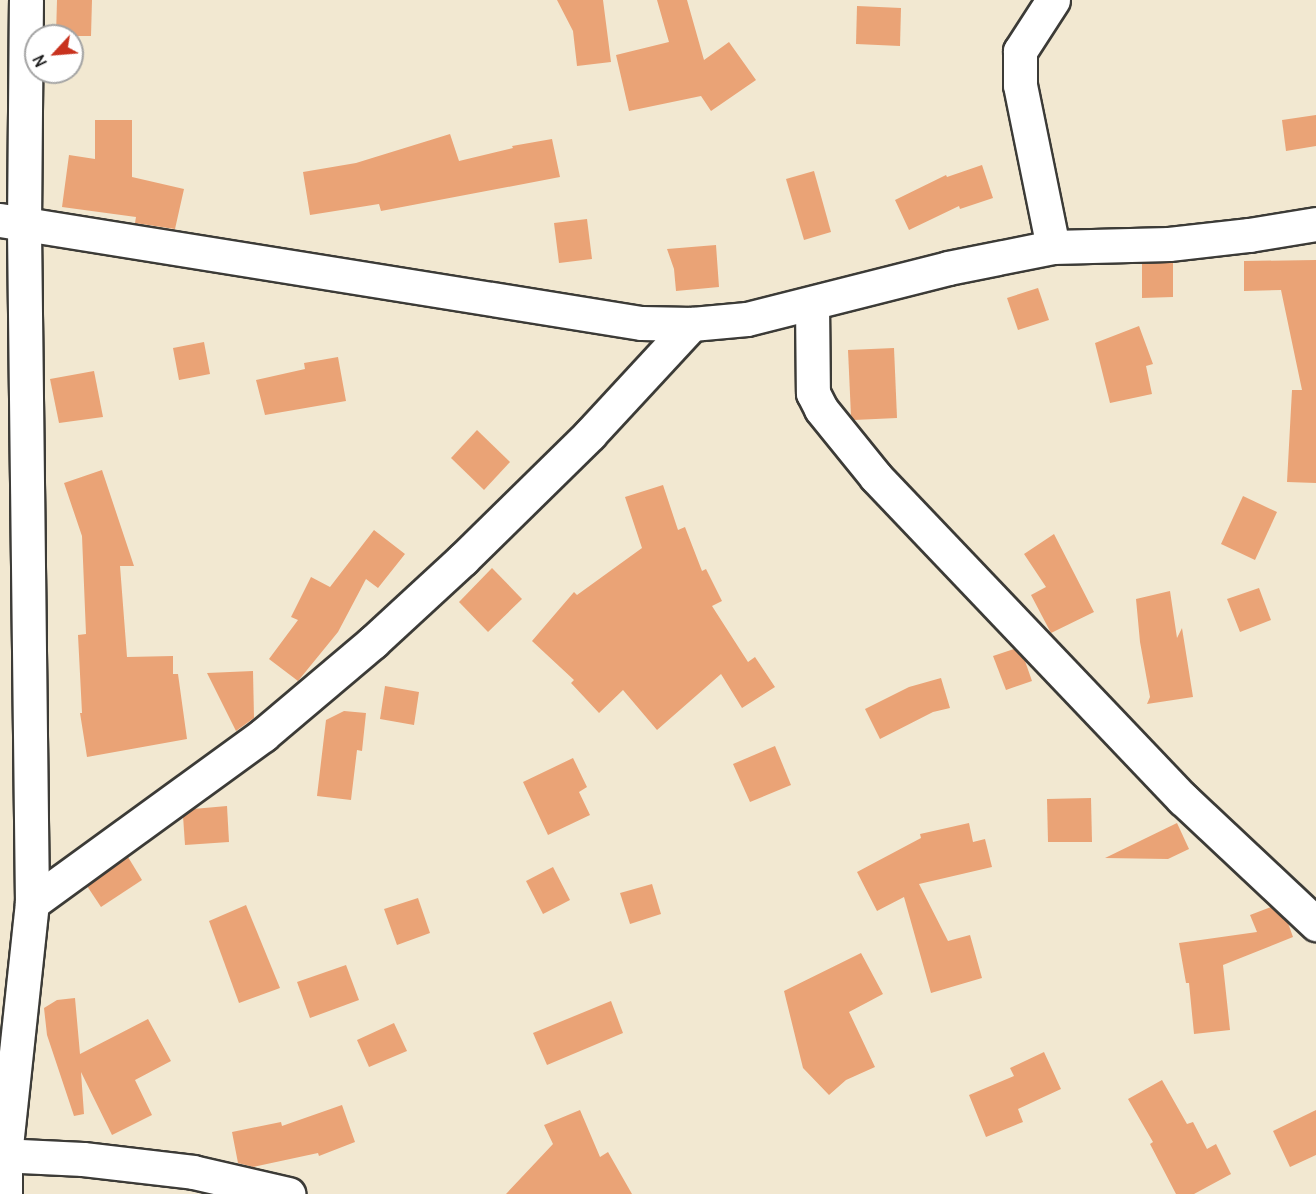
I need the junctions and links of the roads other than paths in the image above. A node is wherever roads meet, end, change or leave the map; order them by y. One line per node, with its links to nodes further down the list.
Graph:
1 (27, 0): 3 (street)
2 (1053, 0): 5 (street)
3 (12, 223): 7 (street); 8 (street)
4 (1316, 224): 5 (street)
5 (1053, 247): 6 (street)
6 (812, 304): 7 (street); 9 (street)
7 (692, 324): 8 (street)
8 (32, 903): 10 (street)
9 (1316, 924)
10 (3, 1155): 11 (street); 12 (street)
11 (5, 1194)
12 (288, 1194)

